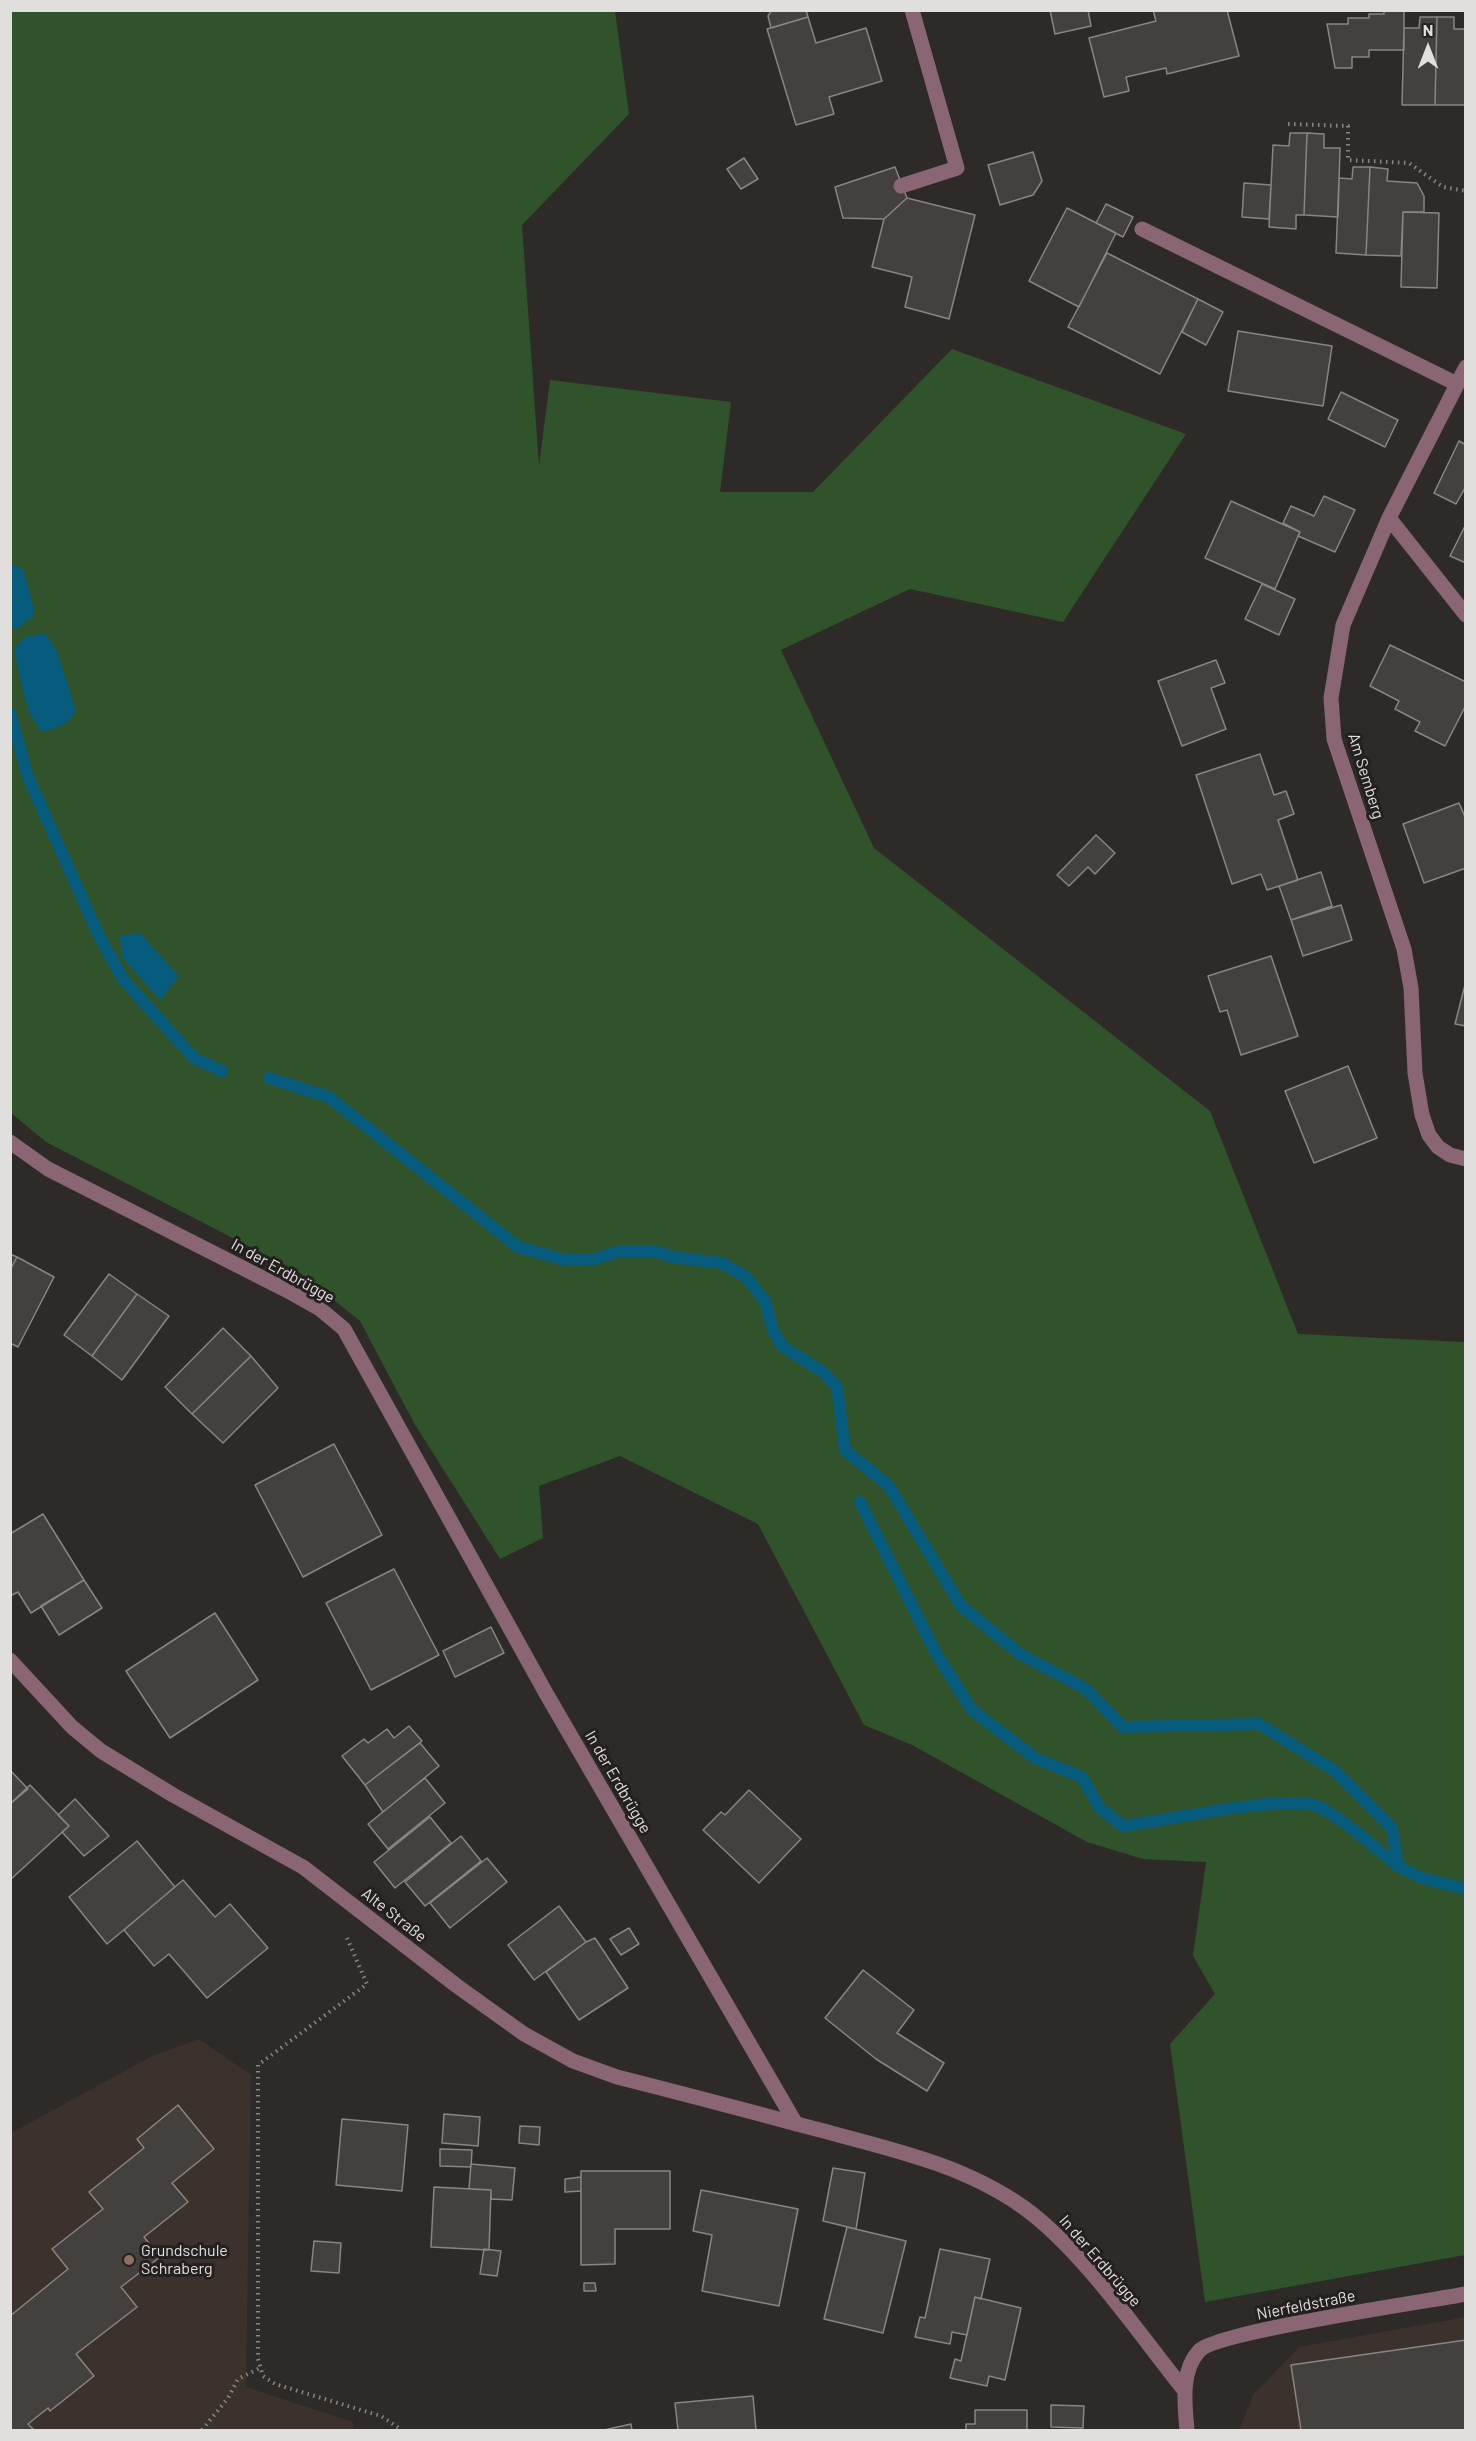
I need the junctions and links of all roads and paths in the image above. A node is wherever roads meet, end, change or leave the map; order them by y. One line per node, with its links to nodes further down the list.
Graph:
1 (912, 10): 3 (street)
2 (1288, 124): 4 (path)
3 (901, 186)
4 (1466, 191)
5 (1142, 229): 7 (street)
6 (1466, 367): 7 (street, Am Semberg)
7 (1456, 384): 8 (street, Am Semberg)
8 (1389, 518): 9 (street); 11 (street, Am Semberg)
9 (1466, 615)
10 (10, 1142): 14 (street, In der Erdbrügge)
11 (1466, 1159)
12 (10, 1660): 14 (street, Alte Straße)
13 (344, 1932): 16 (path)
14 (795, 2124): 17 (street, In der Erdbrügge)
15 (1466, 2294): 17 (street, Nierfeldstraße)
16 (261, 2368): 18 (path); 19 (path)
17 (1185, 2391): 20 (street)
18 (202, 2430)
19 (402, 2430)
20 (1187, 2430)

